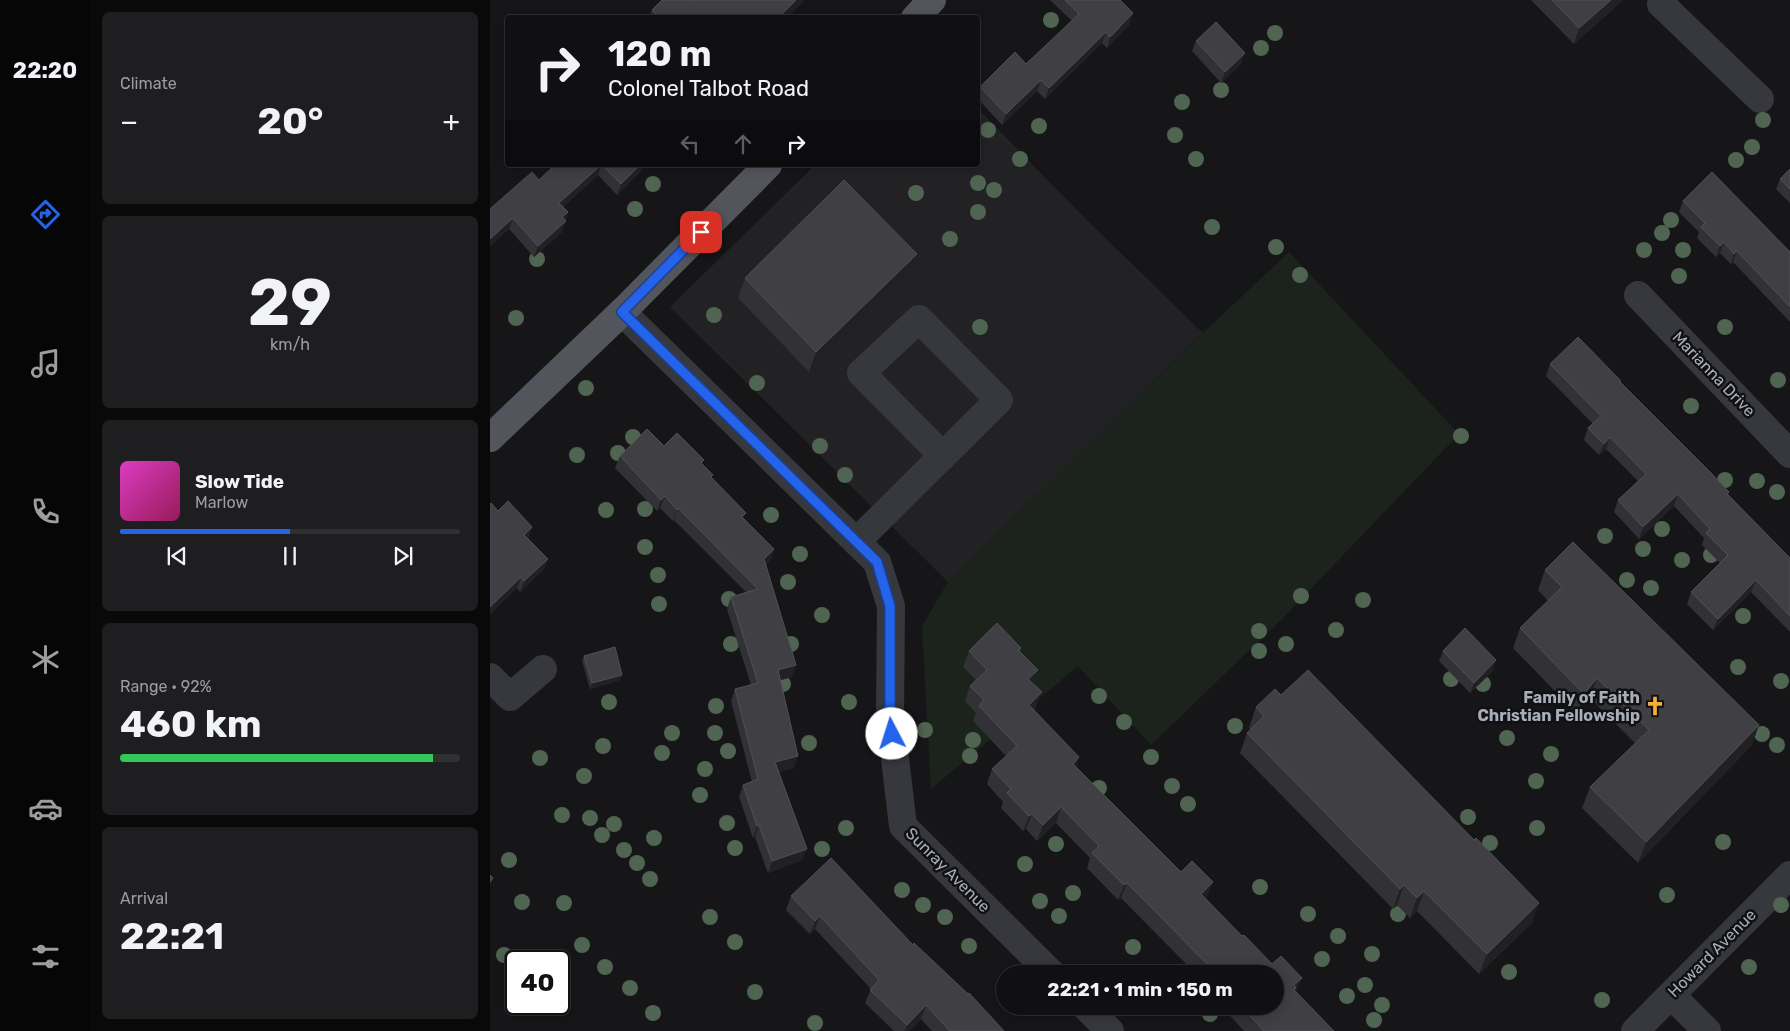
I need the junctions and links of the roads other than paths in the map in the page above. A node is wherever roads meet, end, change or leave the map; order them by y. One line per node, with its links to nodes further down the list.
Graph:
1 (932, 0): 3 (main road)
2 (1664, 0): 4 (street)
3 (917, 15)
4 (1760, 99)
5 (766, 167): 7 (main road)
6 (1638, 295): 9 (street, Marianna Drive)
7 (622, 312): 8 (main road); 11 (street, Sunray Avenue)
8 (490, 438)
9 (1790, 454)
10 (943, 456): 10 (street); 11 (street)
11 (856, 541): 15 (street, Sunray Avenue)
12 (543, 669): 13 (street)
13 (490, 677)
14 (1790, 875): 16 (street, Howard Avenue)
15 (1043, 965)
16 (1671, 995): 19 (street, Howard Avenue); 20 (street)
17 (1094, 1015): 18 (street)
18 (1110, 1031)
19 (1635, 1031)
20 (1707, 1031)

